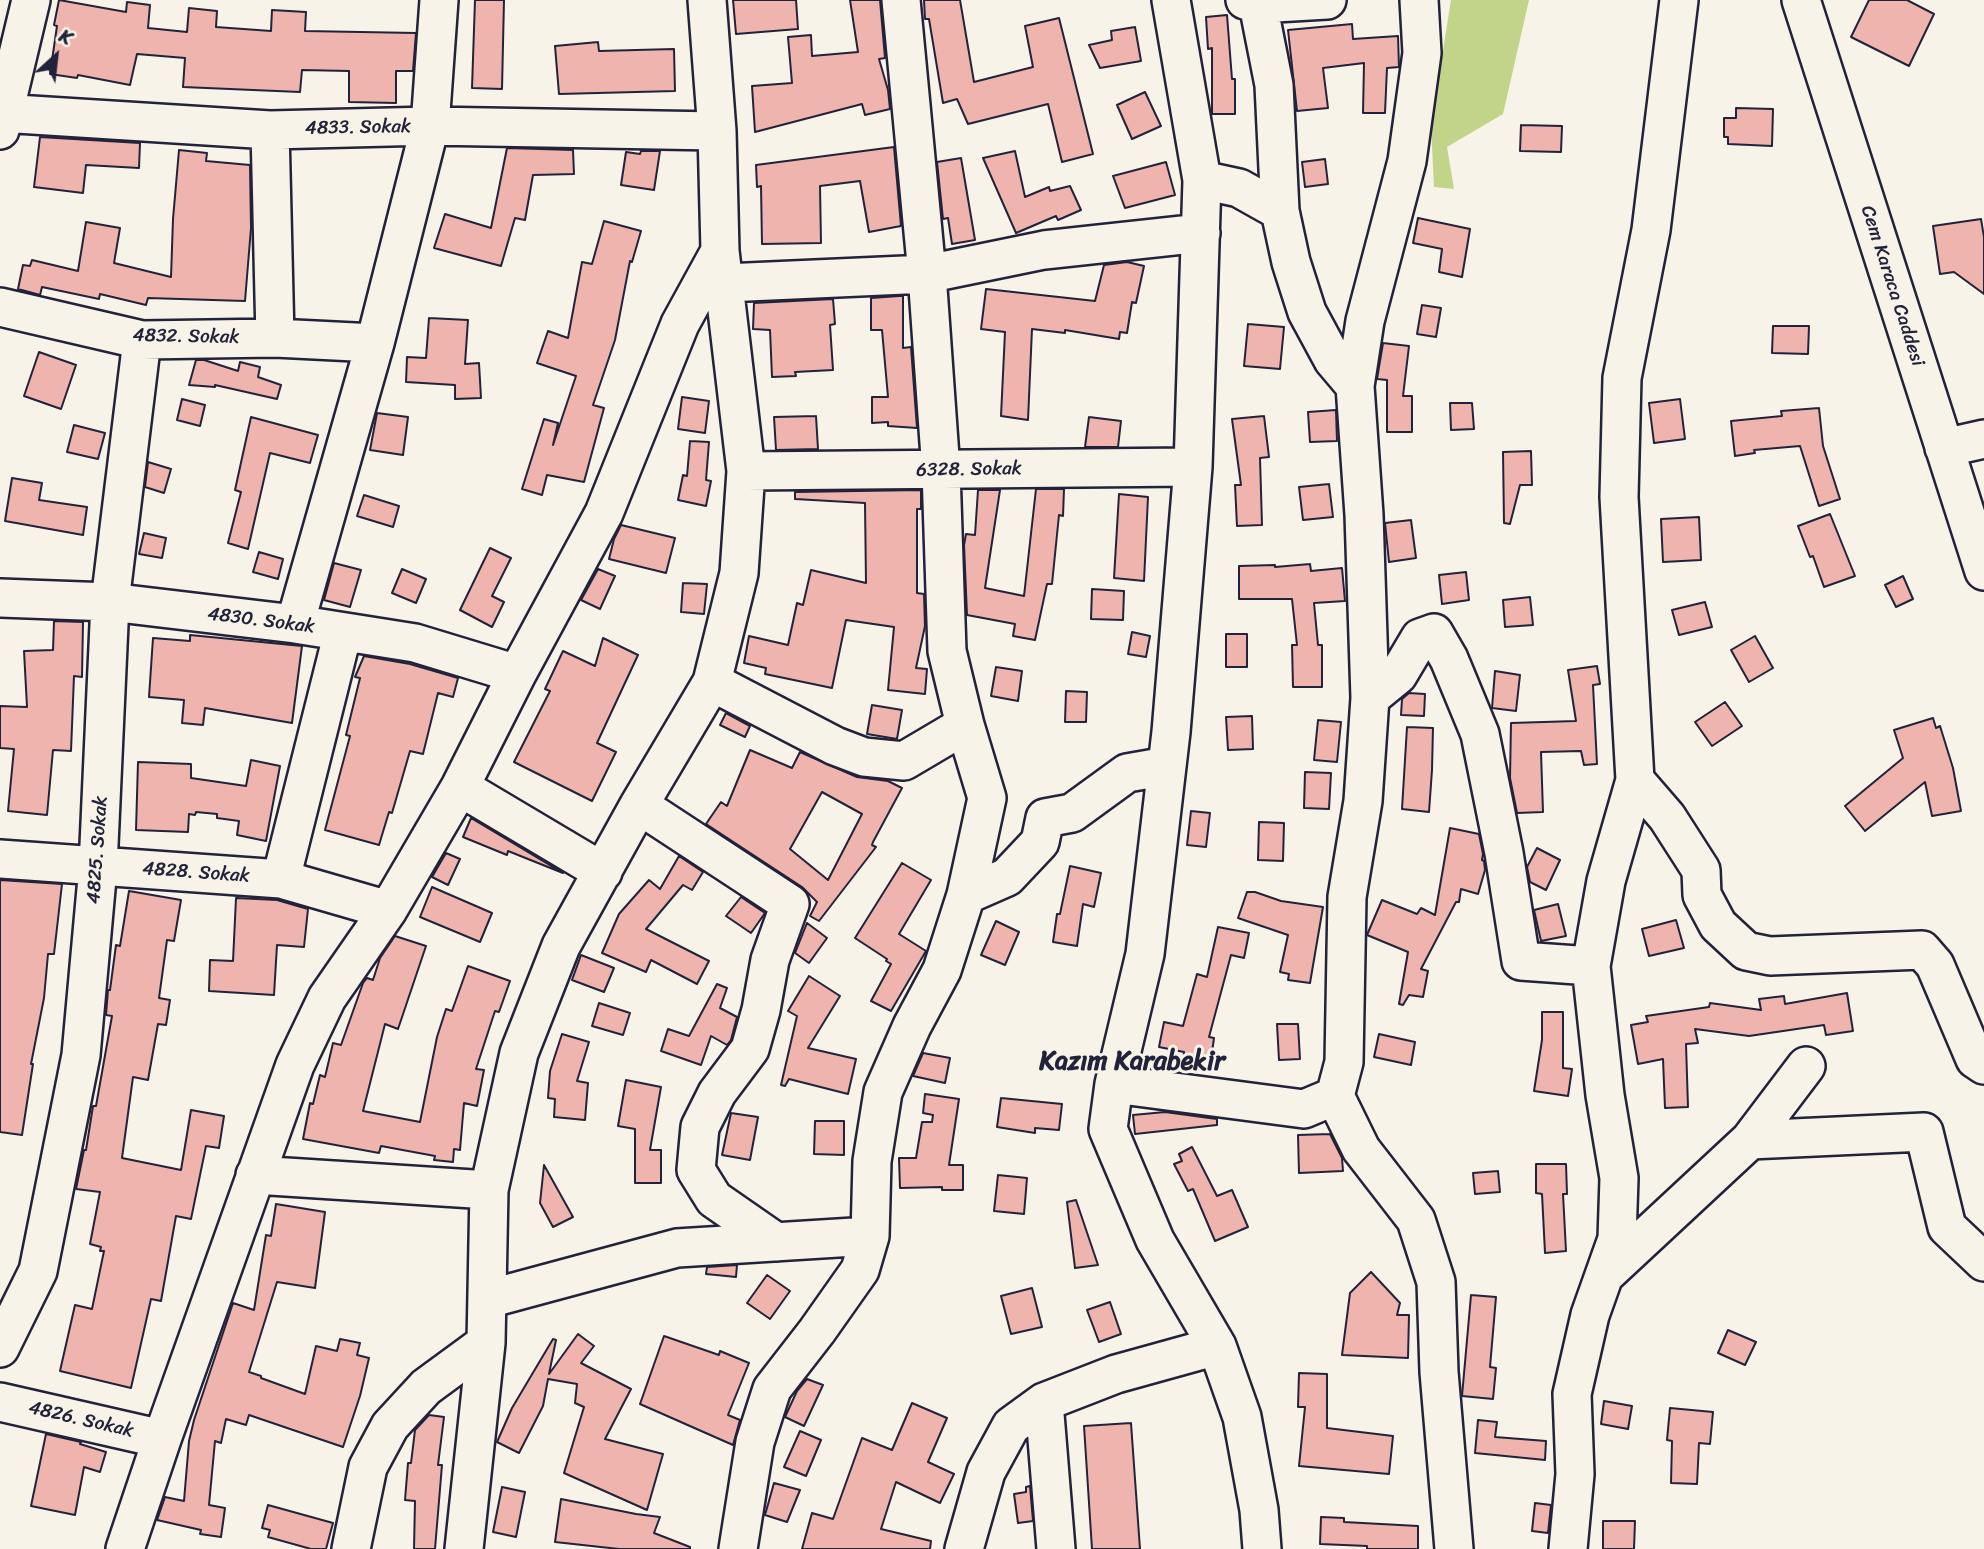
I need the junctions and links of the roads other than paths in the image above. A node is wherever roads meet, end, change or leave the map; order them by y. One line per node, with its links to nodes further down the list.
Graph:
1 (31, 0): 11 (street)
2 (439, 0): 12 (street)
3 (707, 0): 14 (street)
4 (901, 0): 19 (street)
5 (1171, 0): 15 (street)
6 (1327, 0): 10 (street)
7 (1419, 0): 24 (street)
8 (1679, 0): 40 (street)
9 (1801, 0): 26 (street, Cem Karaca Caddesi)
10 (1251, 2): 16 (street)
11 (1, 119): 13 (street, 4833. Sokak)
12 (430, 126): 13 (street, 4833. Sokak); 14 (street, 4833. Sokak); 23 (street)
13 (270, 130): 21 (street)
14 (717, 131): 18 (street)
15 (1202, 180): 16 (street); 17 (street)
16 (1280, 211): 24 (street)
17 (1201, 233): 19 (street); 27 (street)
18 (723, 267): 19 (street); 28 (street); 35 (street)
19 (927, 274): 29 (street)
20 (0, 307): 22 (street, 4832. Sokak)
21 (275, 338): 22 (street, 4832. Sokak); 23 (street, 4832. Sokak)
22 (142, 340): 32 (street, 4825. Sokak)
23 (375, 343): 33 (street)
24 (1355, 386): 37 (street)
25 (1984, 439): 26 (street)
26 (1944, 448): 30 (street, Cem Karaca Caddesi)
27 (1192, 467): 29 (street, 6328. Sokak); 39 (street)
28 (746, 471): 29 (street, 6328. Sokak); 36 (street)
29 (941, 471): 38 (street)
30 (1984, 571)
31 (0, 598): 32 (street, 4830. Sokak)
32 (110, 603): 33 (street, 4830. Sokak); 44 (street, 4825. Sokak)
33 (295, 624): 34 (street, 4830. Sokak)
34 (344, 632): 35 (street, 4830. Sokak); 46 (street)
35 (517, 674): 41 (street)
36 (712, 682): 38 (street); 42 (street)
37 (1370, 698): 49 (street); 53 (street)
38 (965, 725): 47 (street)
39 (1167, 766): 47 (street); 52 (street)
40 (1635, 780): 49 (street); 50 (street)
41 (460, 787): 45 (street); 48 (street)
42 (639, 805): 45 (street); 58 (street)
43 (0, 859): 44 (street, 4828. Sokak)
44 (98, 867): 46 (street, 4828. Sokak); 64 (street, 4825. Sokak)
45 (603, 872): 56 (street)
46 (281, 879): 48 (street, 4828. Sokak)
47 (966, 895): 57 (street)
48 (388, 910): 55 (street)
49 (1591, 966): 60 (street)
50 (1984, 1065)
51 (1806, 1066): 54 (street)
52 (1114, 1084): 53 (street); 63 (street)
53 (1335, 1096): 75 (street)
54 (1750, 1140): 59 (street); 60 (street)
55 (255, 1175): 56 (street); 67 (street)
56 (489, 1190): 61 (street)
57 (870, 1236): 58 (street); 71 (street)
58 (776, 1242): 61 (street)
59 (1984, 1262)
60 (1603, 1276): 76 (street)
61 (488, 1299): 62 (street)
62 (486, 1343): 69 (street); 70 (street)
63 (1217, 1346): 66 (street); 74 (street)
64 (0, 1348)
65 (0, 1402): 67 (street, 4826. Sokak)
66 (1044, 1402): 72 (street); 73 (street)
67 (162, 1438): 68 (street)
68 (125, 1549)
69 (351, 1549)
70 (464, 1549)
71 (738, 1549)
72 (964, 1549)
73 (1055, 1549)
74 (1262, 1549)
75 (1454, 1549)
76 (1568, 1549)

